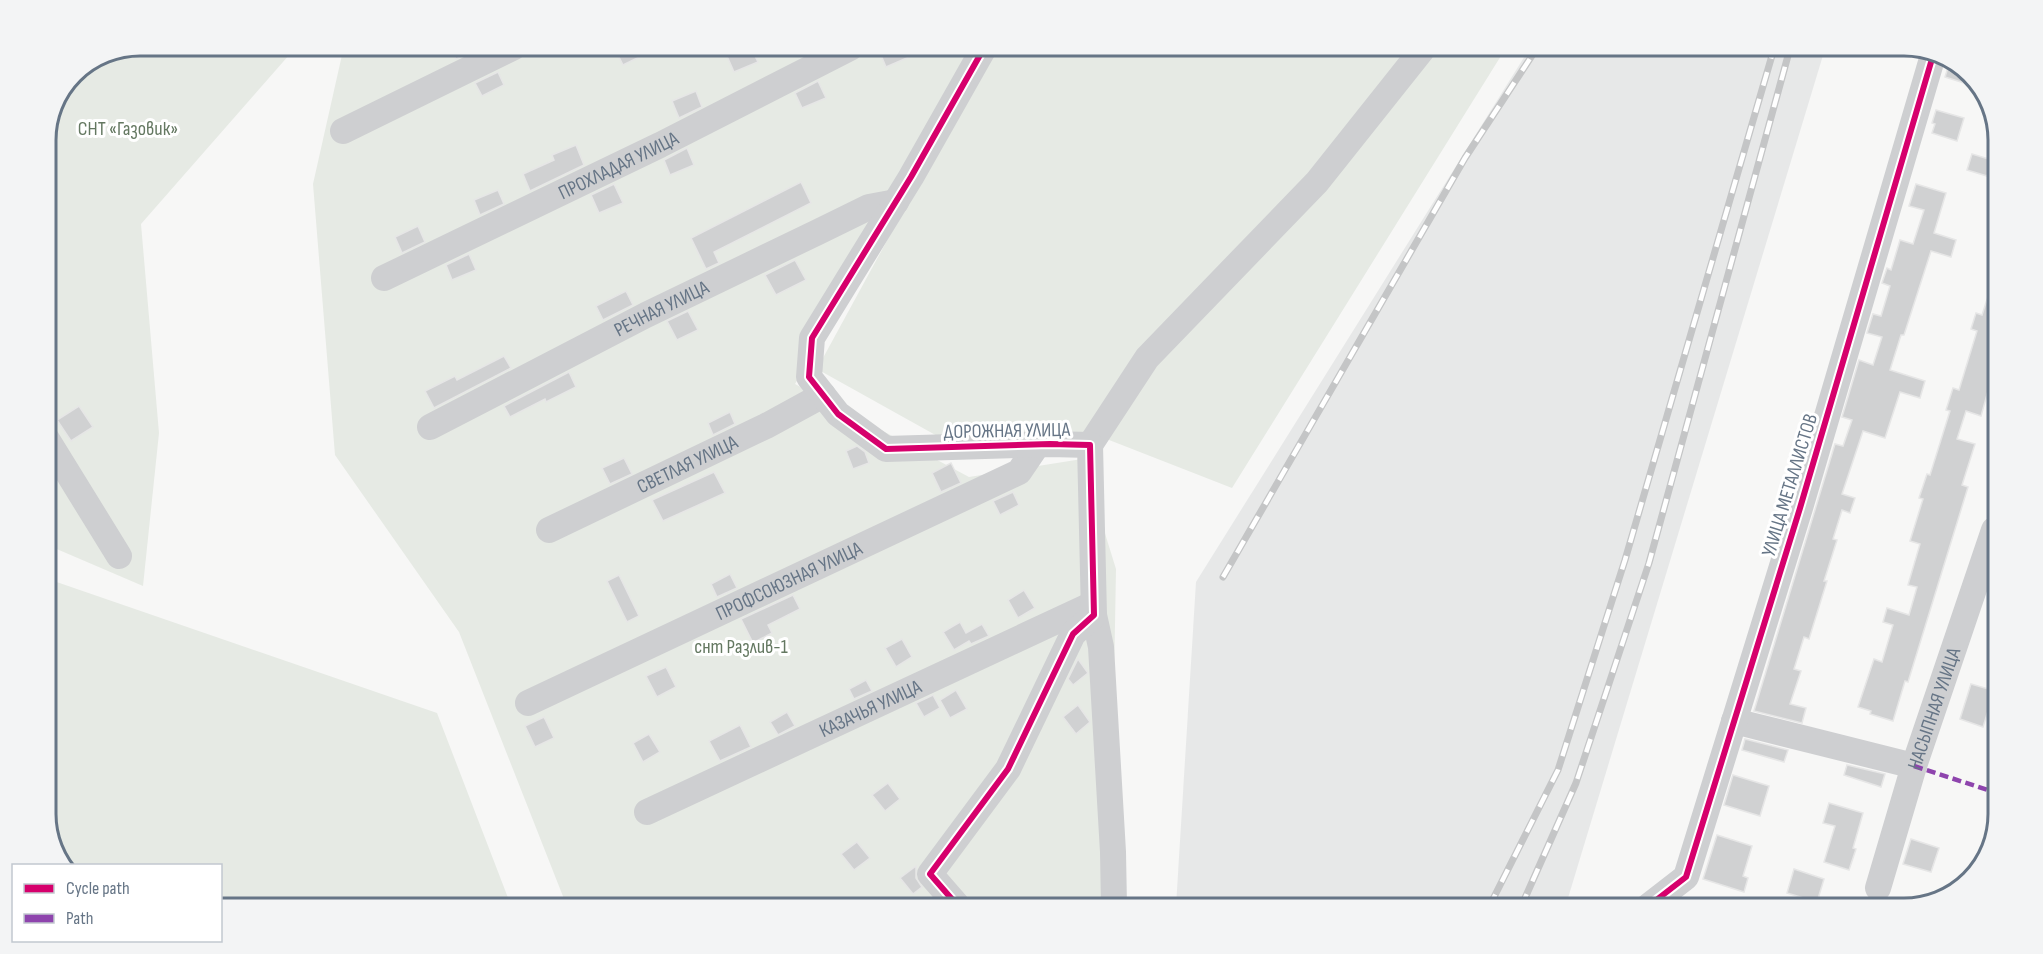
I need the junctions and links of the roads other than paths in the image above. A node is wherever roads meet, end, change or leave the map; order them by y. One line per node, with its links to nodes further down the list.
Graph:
1 (494, 56): 6 (street)
2 (833, 56): 8 (street, ПРОХЛАДАЯ УЛИЦА)
3 (979, 56): 7 (street, ДОРОЖНАЯ УЛИЦА)
4 (1417, 56): 12 (street)
5 (1931, 61): 19 (street, УЛИЦА МЕТАЛЛИСТОВ)
6 (343, 131)
7 (896, 202): 9 (street, ДОРОЖНАЯ УЛИЦА); 10 (street, РЕЧНАЯ УЛИЦА)
8 (384, 278)
9 (823, 395): 11 (street, ДОРОЖНАЯ УЛИЦА); 14 (street, СВЕТЛАЯ УЛИЦА)
10 (430, 427)
11 (1038, 444): 12 (street, ДОРОЖНАЯ УЛИЦА); 18 (street, ПРОФСОЮЗНАЯ УЛИЦА)
12 (1090, 445): 17 (street, ДОРОЖНАЯ УЛИЦА)
13 (56, 454): 16 (street)
14 (549, 530)
15 (1988, 549): 20 (street, НАСЫПНАЯ УЛИЦА)
16 (119, 556)
17 (1093, 609): 21 (street, КАЗАЧЬЯ УЛИЦА); 23 (street); 24 (street, ДОРОЖНАЯ УЛИЦА)
18 (528, 703)
19 (1734, 721): 20 (street); 25 (street, УЛИЦА МЕТАЛЛИСТОВ)
20 (1914, 766): 22 (street, НАСЫПНАЯ УЛИЦА)
21 (647, 812)
22 (1878, 888)
23 (951, 898)
24 (1114, 898)
25 (1659, 898)

